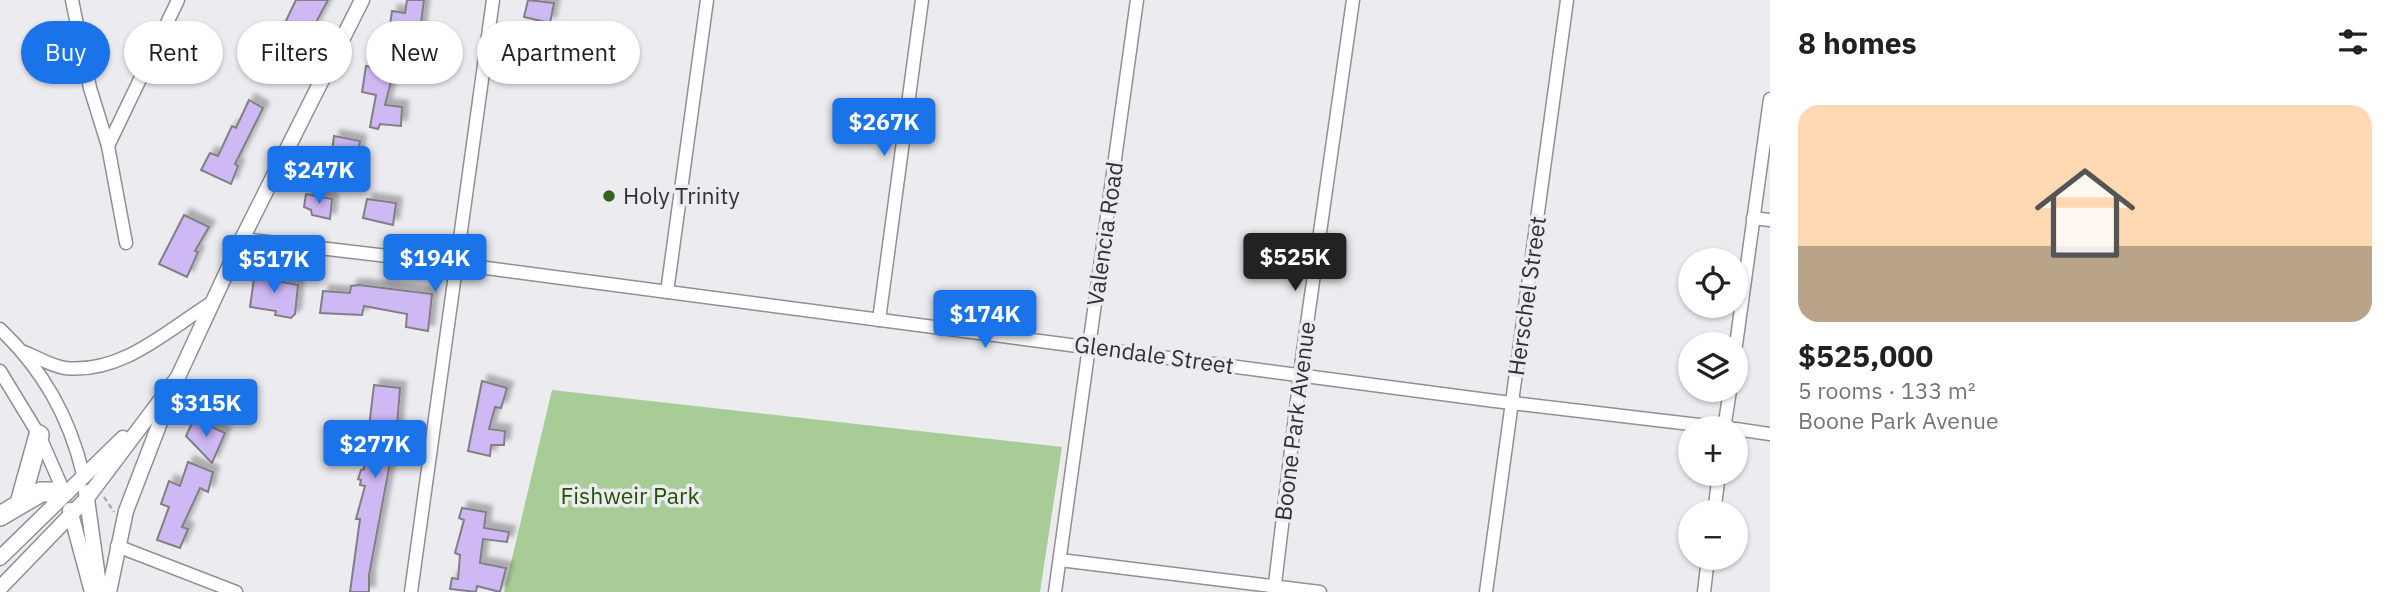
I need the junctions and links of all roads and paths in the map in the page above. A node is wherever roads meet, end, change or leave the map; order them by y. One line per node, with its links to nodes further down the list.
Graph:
1 (72, 0): 11 (street)
2 (178, 0): 11 (street)
3 (362, 0): 14 (street)
4 (494, 0): 16 (street)
5 (707, 0): 17 (street)
6 (922, 0): 19 (street)
7 (1137, 0): 22 (street, Valencia Road)
8 (1353, 0): 25 (street, Boone Park Avenue)
9 (1567, 0): 27 (street, Herschel Street)
10 (1770, 99): 12 (street)
11 (108, 146): 15 (street)
12 (1753, 218): 13 (street); 21 (street)
13 (1770, 220)
14 (242, 239): 16 (street, Glendale Street); 18 (street)
15 (126, 243)
16 (456, 264): 17 (street, Glendale Street); 51 (street)
17 (667, 292): 19 (street, Glendale Street)
18 (211, 303): 23 (street); 26 (street)
19 (879, 320): 22 (street, Glendale Street)
20 (0, 329): 23 (street)
21 (1738, 332)
22 (1090, 346): 25 (street, Glendale Street); 43 (street, Valencia Road)
23 (24, 352): 33 (street)
24 (0, 371): 32 (street)
25 (1302, 375): 27 (street, Glendale Street); 46 (street, Boone Park Avenue)
26 (178, 377): 28 (street); 41 (street)
27 (1513, 403): 29 (street, Glendale Street); 54 (street, Herschel Street)
28 (145, 418): 33 (street); 36 (street)
29 (1678, 423)
30 (1748, 431): 31 (street, Glendale Street)
31 (1770, 434)
32 (39, 435): 34 (street); 37 (highway)
33 (83, 474): 34 (street); 36 (street)
34 (64, 492): 37 (highway); 39 (street); 42 (street)
35 (103, 494): 38 (path)
36 (86, 498): 39 (street); 48 (street)
37 (20, 503): 40 (highway)
38 (117, 513)
39 (72, 515): 45 (street); 47 (street)
40 (0, 516)
41 (117, 546): 49 (street); 50 (street)
42 (0, 558)
43 (1060, 560): 46 (street); 52 (street, Valencia Road)
44 (1707, 570): 55 (street)
45 (0, 588)
46 (1274, 589): 53 (street)
47 (92, 592)
48 (100, 592)
49 (109, 592)
50 (236, 592)
51 (411, 592)
52 (1055, 592)
53 (1320, 592)
54 (1486, 592)
55 (1704, 592)

